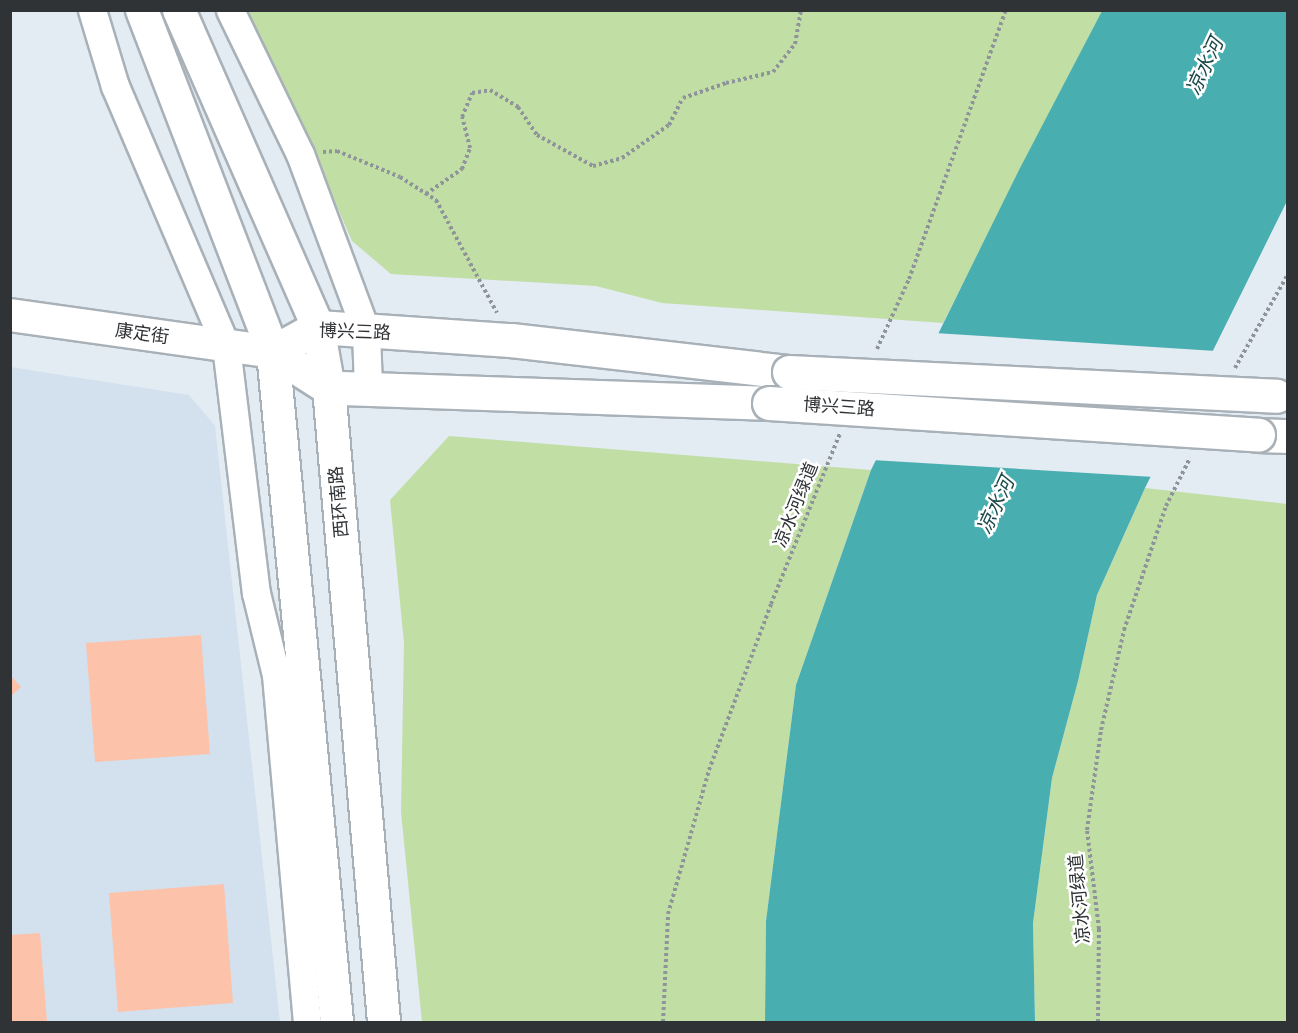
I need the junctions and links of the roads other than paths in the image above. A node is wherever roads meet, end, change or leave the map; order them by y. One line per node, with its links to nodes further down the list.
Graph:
1 (92, 10): 8 (street)
2 (142, 10): 9 (main road)
3 (179, 10): 6 (main road, 西环南路)
4 (230, 10): 7 (street)
5 (10, 315): 8 (main road, 康定街)
6 (318, 327): 7 (main road, 博兴三路); 9 (main road, 博兴三路); 10 (main road, 西环南路)
7 (366, 331): 11 (street); 12 (main road, 博兴三路, bridge)
8 (226, 346): 9 (main road, 康定街); 14 (street)
9 (273, 352): 10 (main road); 15 (main road)
10 (328, 388): 11 (main road, 博兴三路); 16 (main road, 西环南路)
11 (368, 389): 13 (main road, 博兴三路, bridge)
12 (1282, 396)
13 (1273, 435)
14 (307, 1023)
15 (337, 1023)
16 (384, 1023)

